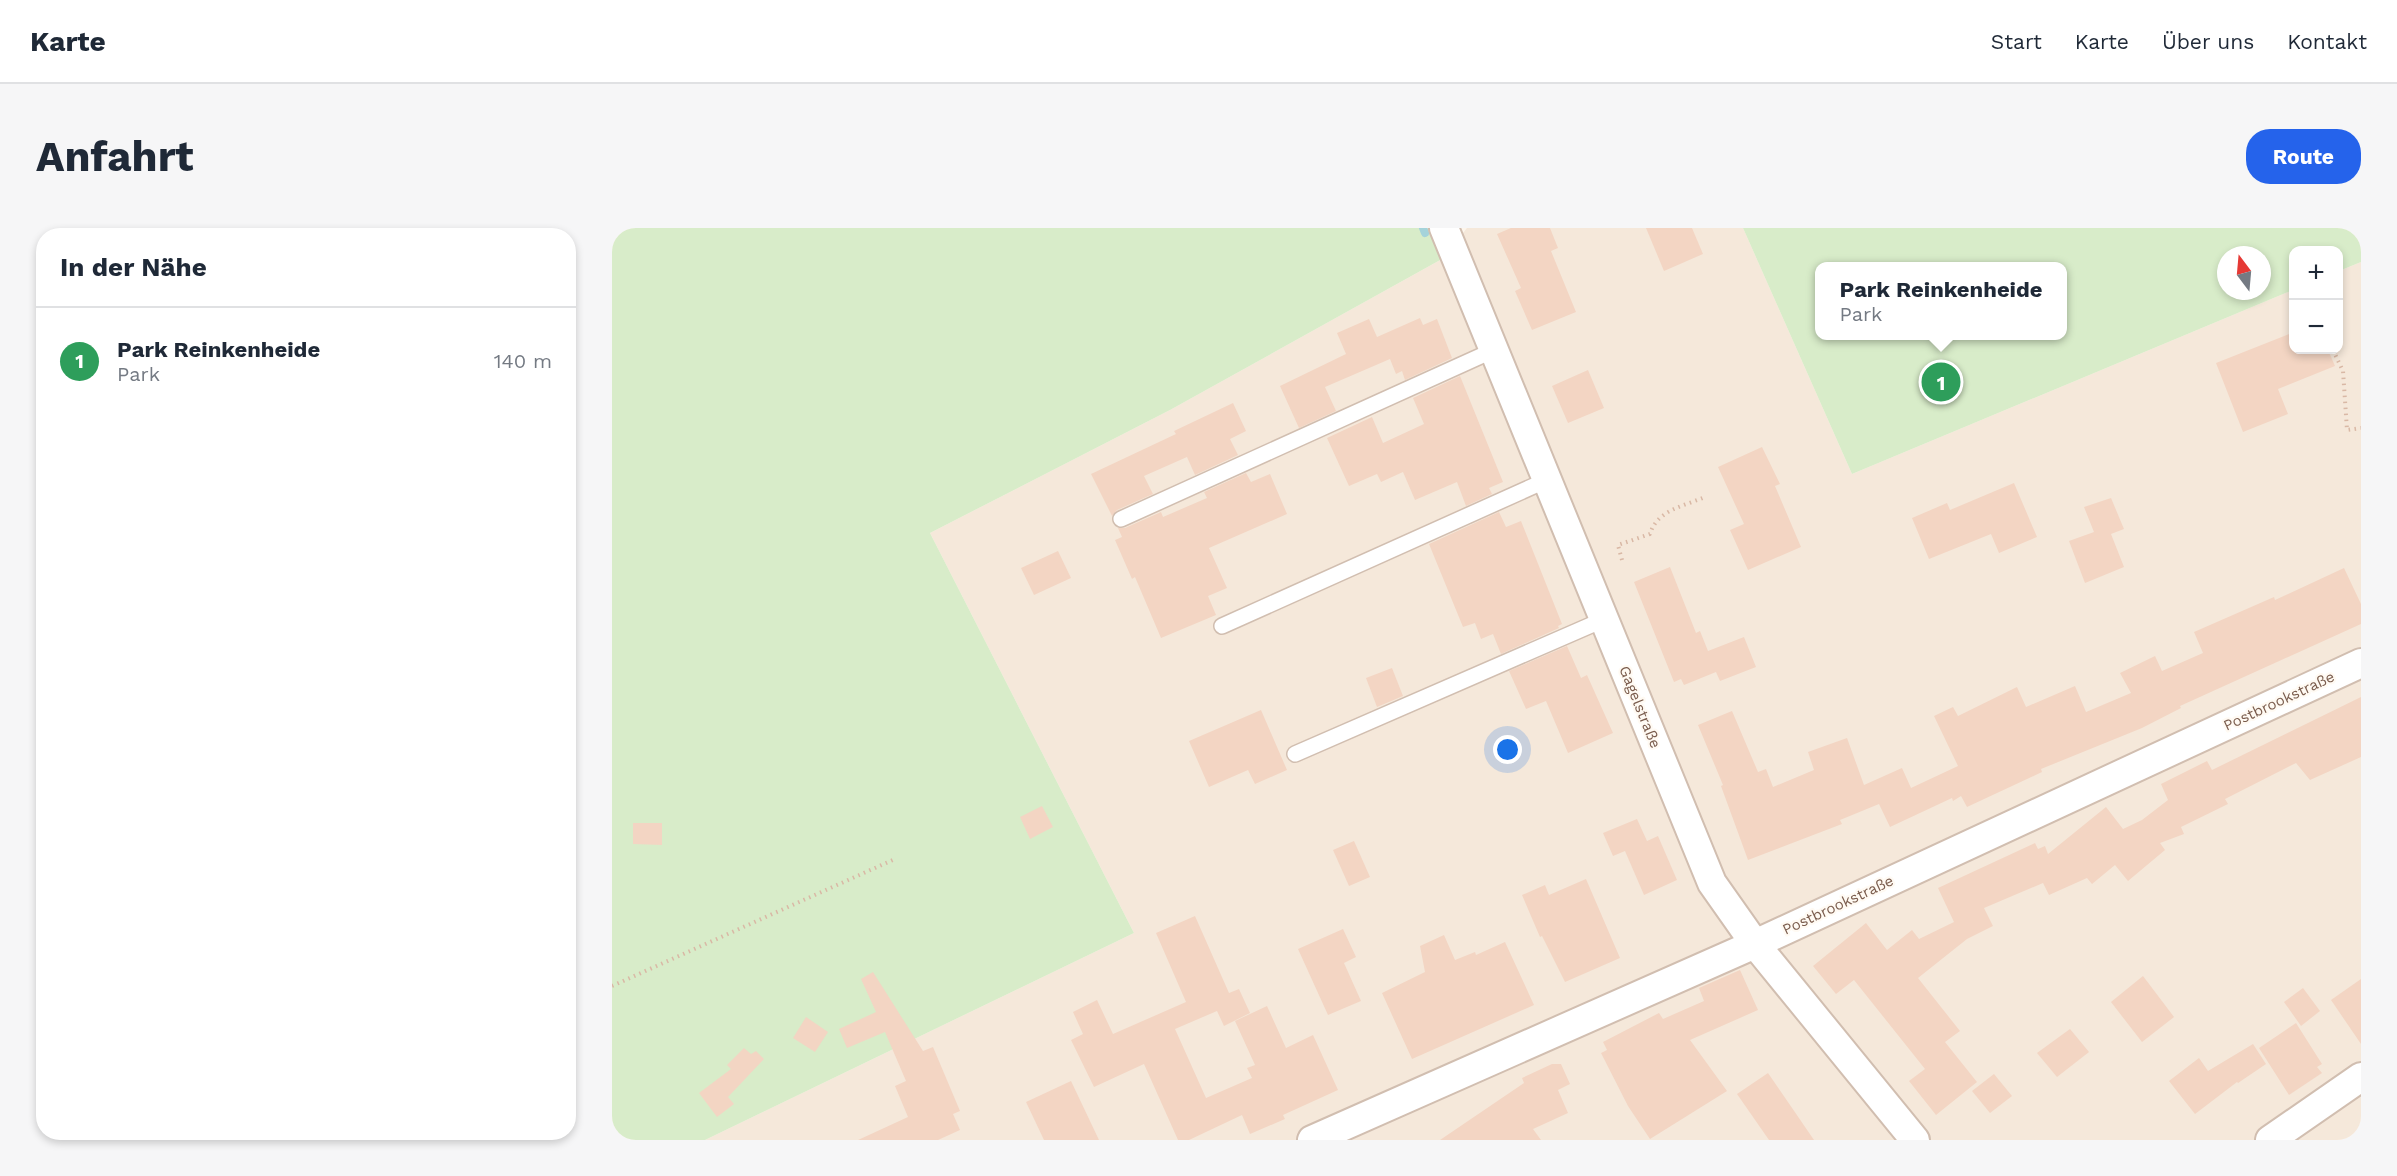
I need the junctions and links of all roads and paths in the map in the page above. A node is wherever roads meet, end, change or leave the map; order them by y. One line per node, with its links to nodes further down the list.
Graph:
1 (1444, 228): 2 (street, Gagelstraße)
2 (1494, 350): 5 (street, Gagelstraße); 7 (lane)
3 (2334, 354): 4 (path)
4 (2361, 428)
5 (1547, 480): 9 (street, Gagelstraße); 10 (lane)
6 (1705, 497): 8 (path)
7 (1121, 519)
8 (1622, 560)
9 (1605, 619): 12 (lane); 14 (street, Gagelstraße)
10 (1222, 626)
11 (2361, 663): 14 (street, Postbrookstraße)
12 (1295, 754)
13 (895, 859): 15 (path)
14 (1755, 944): 17 (street, Postbrookstraße); 18 (street, Gagelstraße)
15 (612, 986)
16 (2361, 1077): 19 (street)
17 (1312, 1140)
18 (1915, 1140)
19 (2270, 1140)

